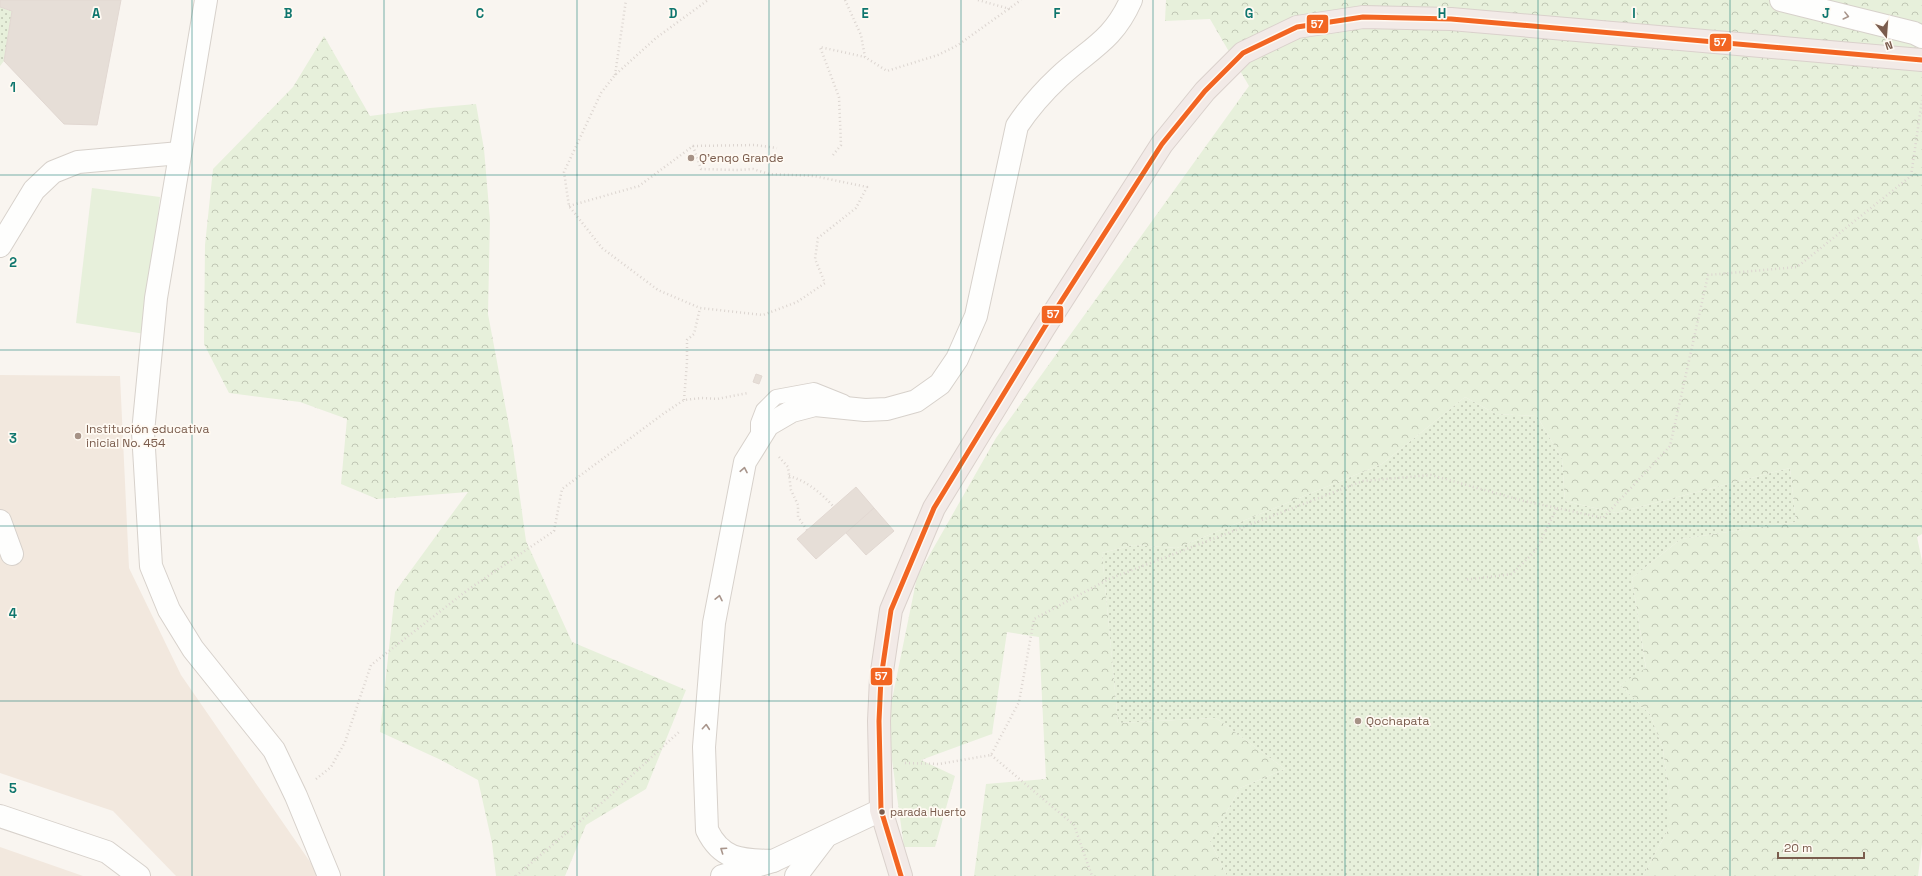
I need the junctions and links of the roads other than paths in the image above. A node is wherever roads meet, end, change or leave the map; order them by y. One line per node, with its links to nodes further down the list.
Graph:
1 (206, 0): 6 (street)
2 (1131, 0): 13 (street, one-way to 2)
3 (1780, 0): 4 (street, one-way to 4)
4 (1922, 37)
5 (1922, 60): 10 (highway)
6 (180, 153): 7 (street); 15 (street)
7 (0, 246)
8 (0, 521): 9 (street)
9 (12, 554)
10 (881, 810): 12 (street); 18 (highway)
11 (0, 816): 14 (street)
12 (826, 836): 13 (street); 17 (street)
13 (774, 860): 16 (street)
14 (139, 876)
15 (329, 876)
16 (722, 876)
17 (796, 876)
18 (901, 876)

